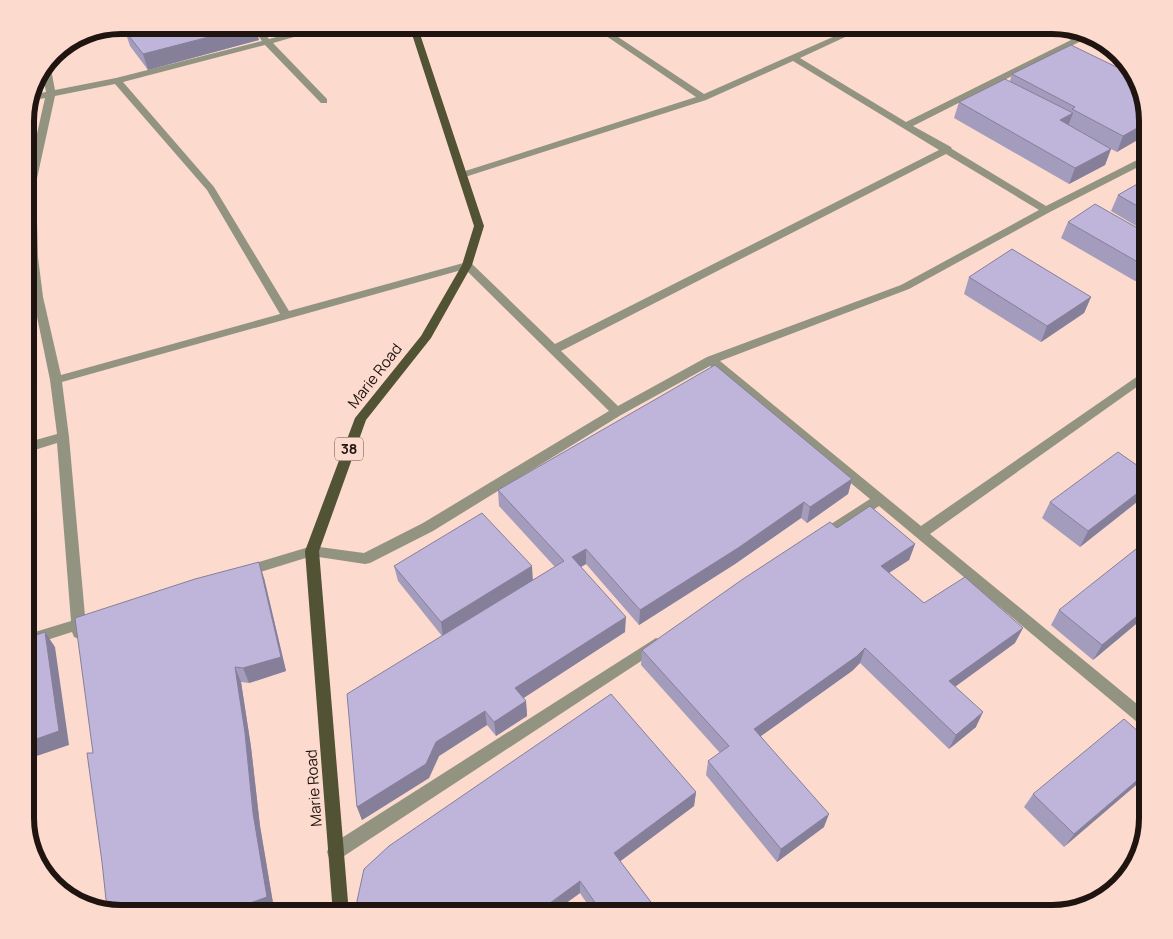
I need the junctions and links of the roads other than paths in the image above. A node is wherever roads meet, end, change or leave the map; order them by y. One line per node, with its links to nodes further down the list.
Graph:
1 (261, 34): 7 (street)
2 (298, 34): 7 (street)
3 (416, 34): 19 (main road, Marie Road / 38)
4 (607, 34): 13 (street)
5 (847, 34): 8 (street)
6 (1081, 38): 15 (street)
7 (267, 42): 10 (street); 14 (street)
8 (794, 58): 13 (street); 15 (street)
9 (48, 75): 11 (street)
10 (116, 81): 11 (street); 23 (street)
11 (51, 93): 12 (street); 18 (street)
12 (38, 96)
13 (703, 98): 19 (street)
14 (324, 101)
15 (907, 125): 16 (street)
16 (948, 150): 20 (street); 24 (street)
17 (1139, 165): 20 (street)
18 (34, 170)
19 (462, 175): 21 (main road, Marie Road / 38)
20 (1046, 210): 25 (street)
21 (467, 265): 23 (street); 24 (street); 34 (main road, Marie Road / 38)
22 (34, 309): 27 (street)
23 (287, 316): 27 (street)
24 (553, 350): 28 (street)
25 (710, 360): 28 (street); 31 (street)
26 (1139, 379): 32 (street)
27 (56, 380): 29 (street)
28 (617, 412): 34 (street)
29 (63, 437): 30 (street); 37 (street)
30 (34, 445)
31 (879, 500): 32 (street); 33 (street)
32 (920, 534): 41 (street)
33 (812, 544)
34 (312, 550): 35 (street); 42 (main road, Marie Road / 38)
35 (227, 577)
36 (106, 616): 37 (street)
37 (78, 625): 39 (street); 40 (street)
38 (670, 636): 42 (street)
39 (34, 638)
40 (80, 644)
41 (1139, 715)
42 (335, 852): 43 (main road, Marie Road / 38)
43 (340, 905)

